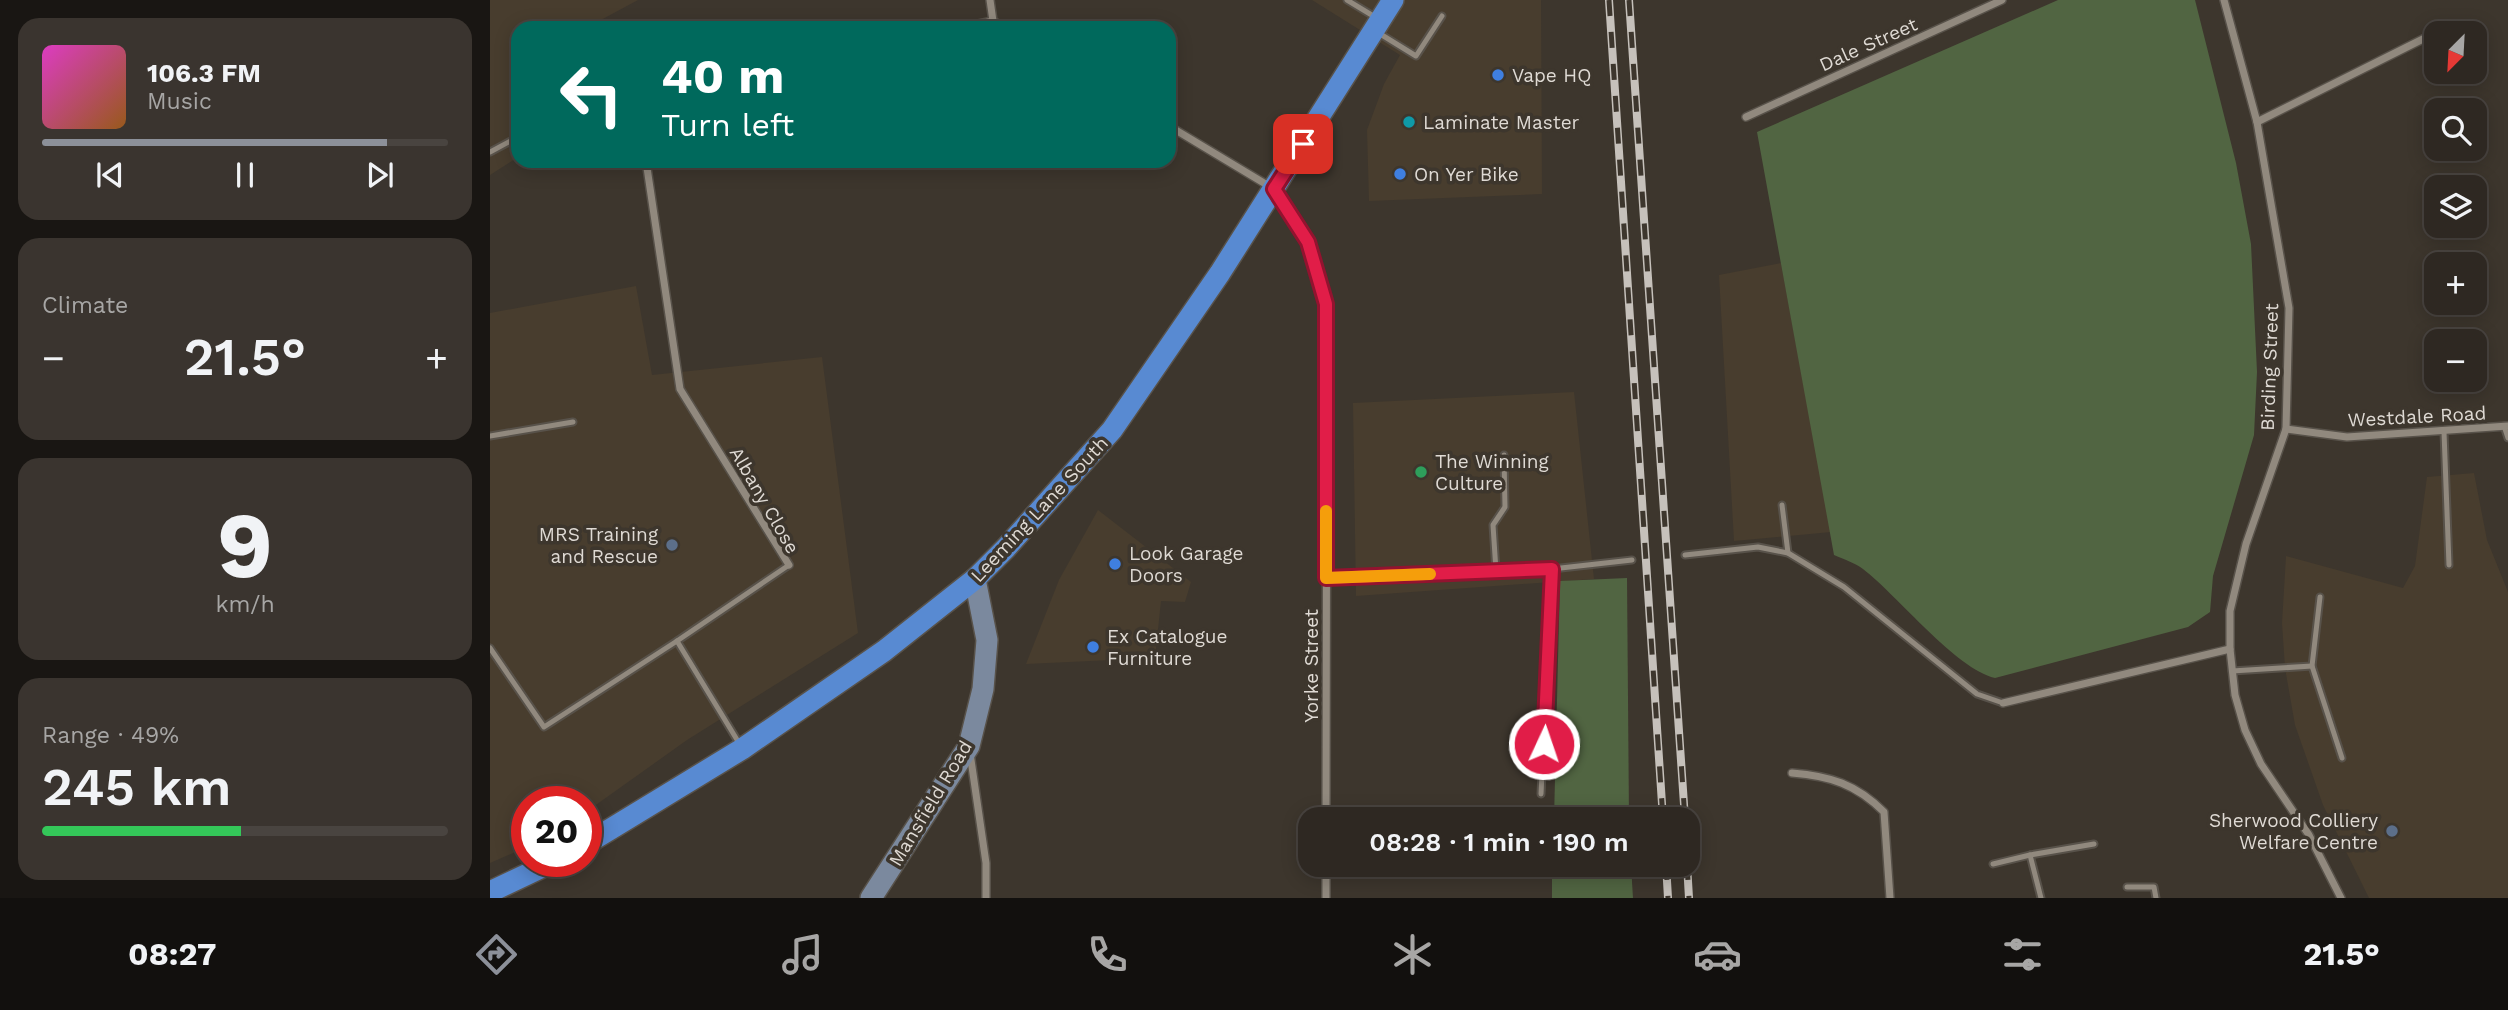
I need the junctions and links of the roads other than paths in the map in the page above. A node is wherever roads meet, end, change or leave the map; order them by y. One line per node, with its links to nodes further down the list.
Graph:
1 (990, 0): 7 (street)
2 (1347, 0): 8 (lane)
3 (1393, 0): 8 (highway, Leeming Lane South)
4 (2002, 0): 10 (street, Dale Street)
5 (2224, 0): 11 (street, Birding Street)
6 (1442, 16): 8 (lane)
7 (993, 21)
8 (1377, 25): 16 (highway, Leeming Lane South)
9 (2424, 38): 11 (street)
10 (1746, 117)
11 (2257, 122): 19 (street, Birding Street)
12 (1176, 130): 16 (street)
13 (511, 141): 14 (lane)
14 (490, 152)
15 (647, 168): 28 (street, Albany Close)
16 (1274, 189): 32 (street, Yorke Street); 33 (highway, Leeming Lane South)
17 (573, 422): 21 (lane)
18 (2506, 426): 20 (street, Westdale Road); 22 (lane)
19 (2286, 429): 20 (street, Westdale Road); 37 (street, Birding Street)
20 (2444, 432): 29 (lane)
21 (490, 436)
22 (2508, 438)
23 (1504, 455): 31 (lane)
24 (1782, 505): 25 (lane)
25 (1788, 553): 26 (lane); 40 (lane)
26 (1685, 555)
27 (1632, 560): 30 (lane)
28 (789, 565): 35 (lane, Albany Close)
29 (2449, 565)
30 (1552, 569): 31 (lane); 45 (lane)
31 (1496, 571): 32 (lane)
32 (1326, 578): 46 (street, Yorke Street)
33 (975, 579): 41 (main road, Mansfield Road); 42 (highway, Leeming Lane South)
34 (2320, 597): 38 (lane)
35 (677, 641): 36 (lane, Albany Close); 42 (lane)
36 (490, 648)
37 (2230, 649): 39 (street, Birding Street); 40 (street)
38 (2312, 666): 39 (lane); 43 (lane)
39 (2232, 671): 61 (street, Birding Street)
40 (2003, 703)
41 (969, 746): 55 (main road, Mansfield Road); 56 (street)
42 (742, 749): 47 (highway, Leeming Lane South)
43 (2342, 758)
44 (1792, 773): 58 (street)
45 (1541, 794)
46 (1326, 807)
47 (602, 834)
48 (2094, 844): 49 (lane)
49 (2030, 855): 50 (lane); 59 (lane)
50 (1993, 864)
51 (521, 877): 54 (highway)
52 (1326, 877): 57 (street)
53 (2126, 887): 60 (lane)
54 (490, 892)
55 (871, 898)
56 (986, 898)
57 (1326, 898)
58 (1890, 898)
59 (2040, 898)
60 (2156, 898)
61 (2341, 898)

